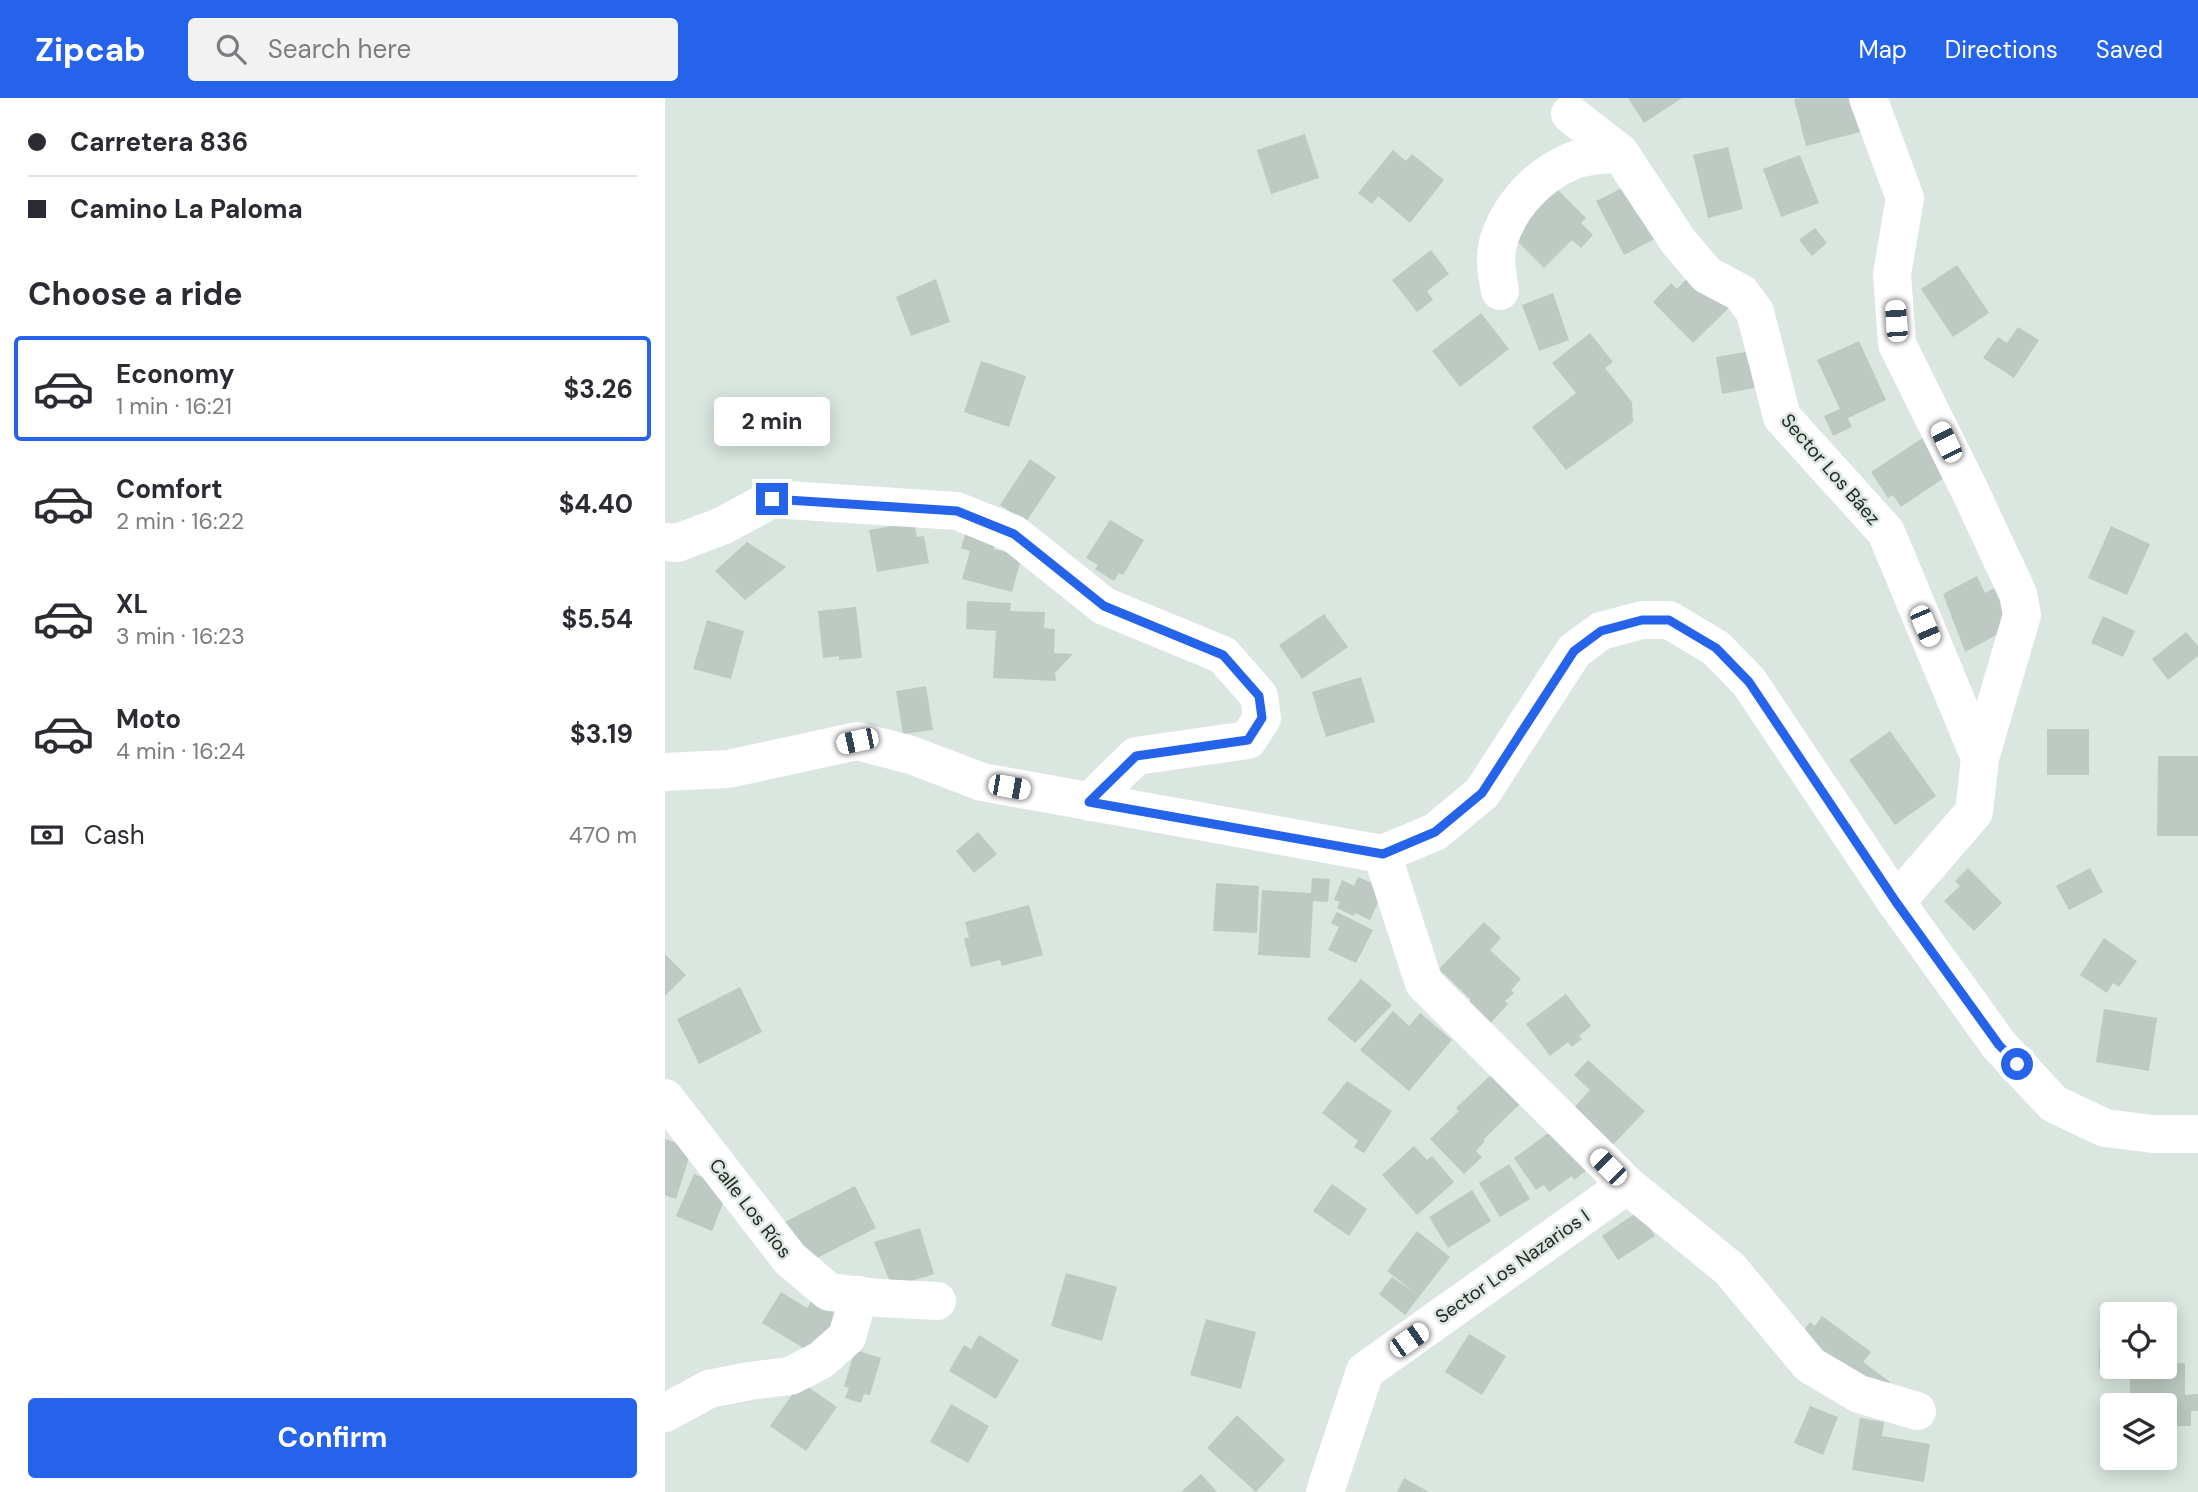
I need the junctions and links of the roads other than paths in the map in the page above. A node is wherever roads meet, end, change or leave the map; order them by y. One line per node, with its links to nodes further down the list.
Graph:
1 (1868, 98): 6 (street, Sector Los Báez)
2 (1570, 114): 3 (street, Sector Los Báez)
3 (1620, 153): 4 (street); 6 (street, Sector Los Báez)
4 (1500, 291)
5 (665, 542): 8 (street)
6 (1980, 758): 10 (street, Sector Los Báez)
7 (665, 772): 8 (street)
8 (1089, 802): 9 (street)
9 (1383, 854): 10 (street); 13 (street)
10 (1896, 902): 12 (street)
11 (665, 1098): 14 (street, Calle Los Ríos)
12 (2198, 1134)
13 (1627, 1185): 16 (street); 18 (street, Sector Los Nazarios I)
14 (859, 1296): 15 (street, Calle Los Ríos); 17 (street)
15 (937, 1301)
16 (1917, 1411)
17 (665, 1413)
18 (1325, 1492)

